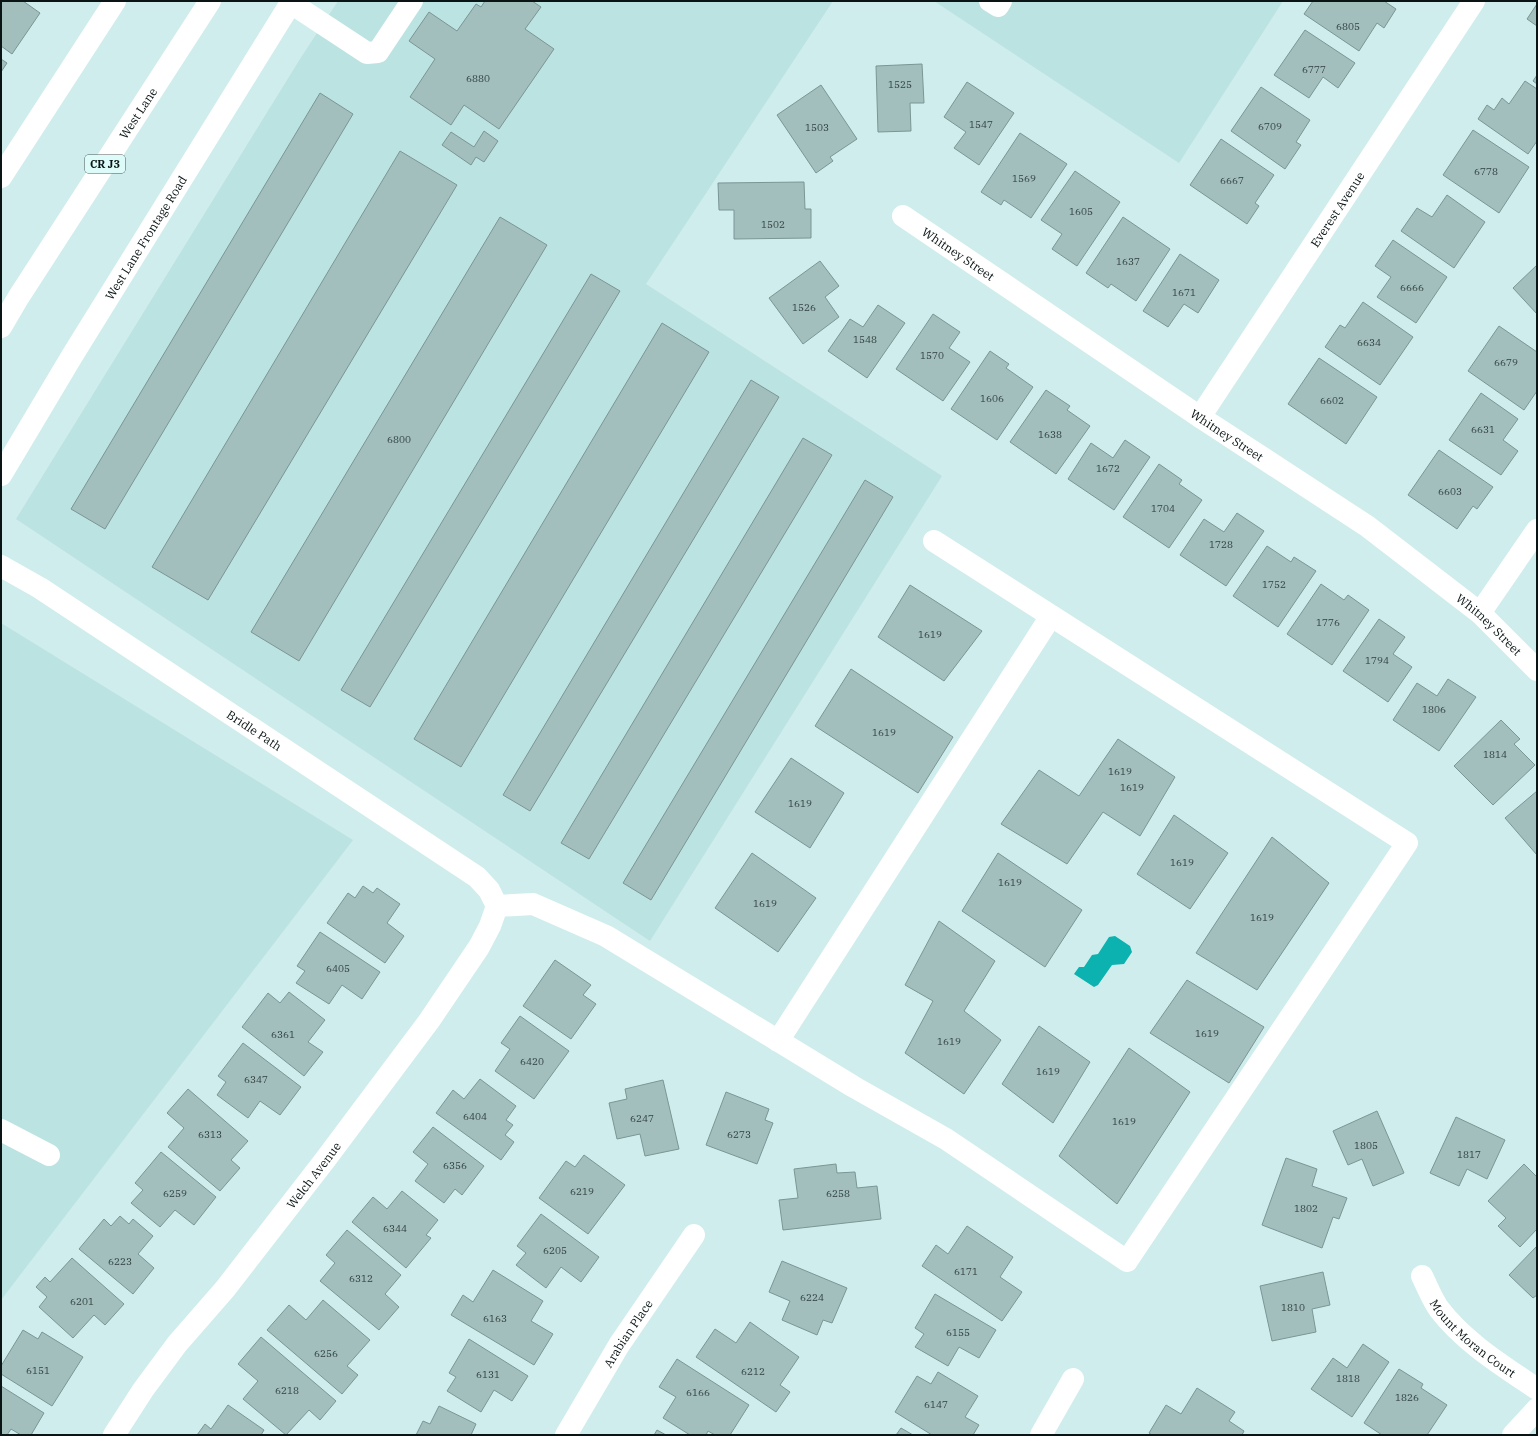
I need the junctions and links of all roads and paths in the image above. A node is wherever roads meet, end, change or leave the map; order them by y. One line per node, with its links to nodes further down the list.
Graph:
1 (115, 1): 8 (street)
2 (210, 1): 10 (street, West Lane / CR J3)
3 (412, 1): 7 (street)
4 (990, 1): 5 (street)
5 (1002, 1)
6 (1474, 1): 11 (street, Everest Avenue)
7 (292, 2): 12 (street, West Lane Frontage Road)
8 (1, 177)
9 (903, 216): 11 (street, Whitney Street)
10 (1, 327)
11 (1200, 417): 16 (street, Whitney Street)
12 (1, 475)
13 (1537, 530): 16 (street)
14 (934, 541): 17 (street)
15 (1, 566): 19 (street, Bridle Path)
16 (1480, 613): 18 (street, Whitney Street)
17 (1051, 616): 20 (street); 20 (street)
18 (1537, 670)
19 (497, 906): 20 (street); 28 (street, Welch Avenue)
20 (778, 1041)
21 (1, 1130): 22 (street)
22 (49, 1155)
23 (694, 1235): 29 (street, Arabian Place)
24 (1422, 1276): 26 (street, Mount Moran Court)
25 (1073, 1379): 30 (street)
26 (1537, 1389)
27 (1537, 1409): 31 (street)
28 (114, 1435)
29 (566, 1435)
30 (1041, 1435)
31 (1513, 1435)

